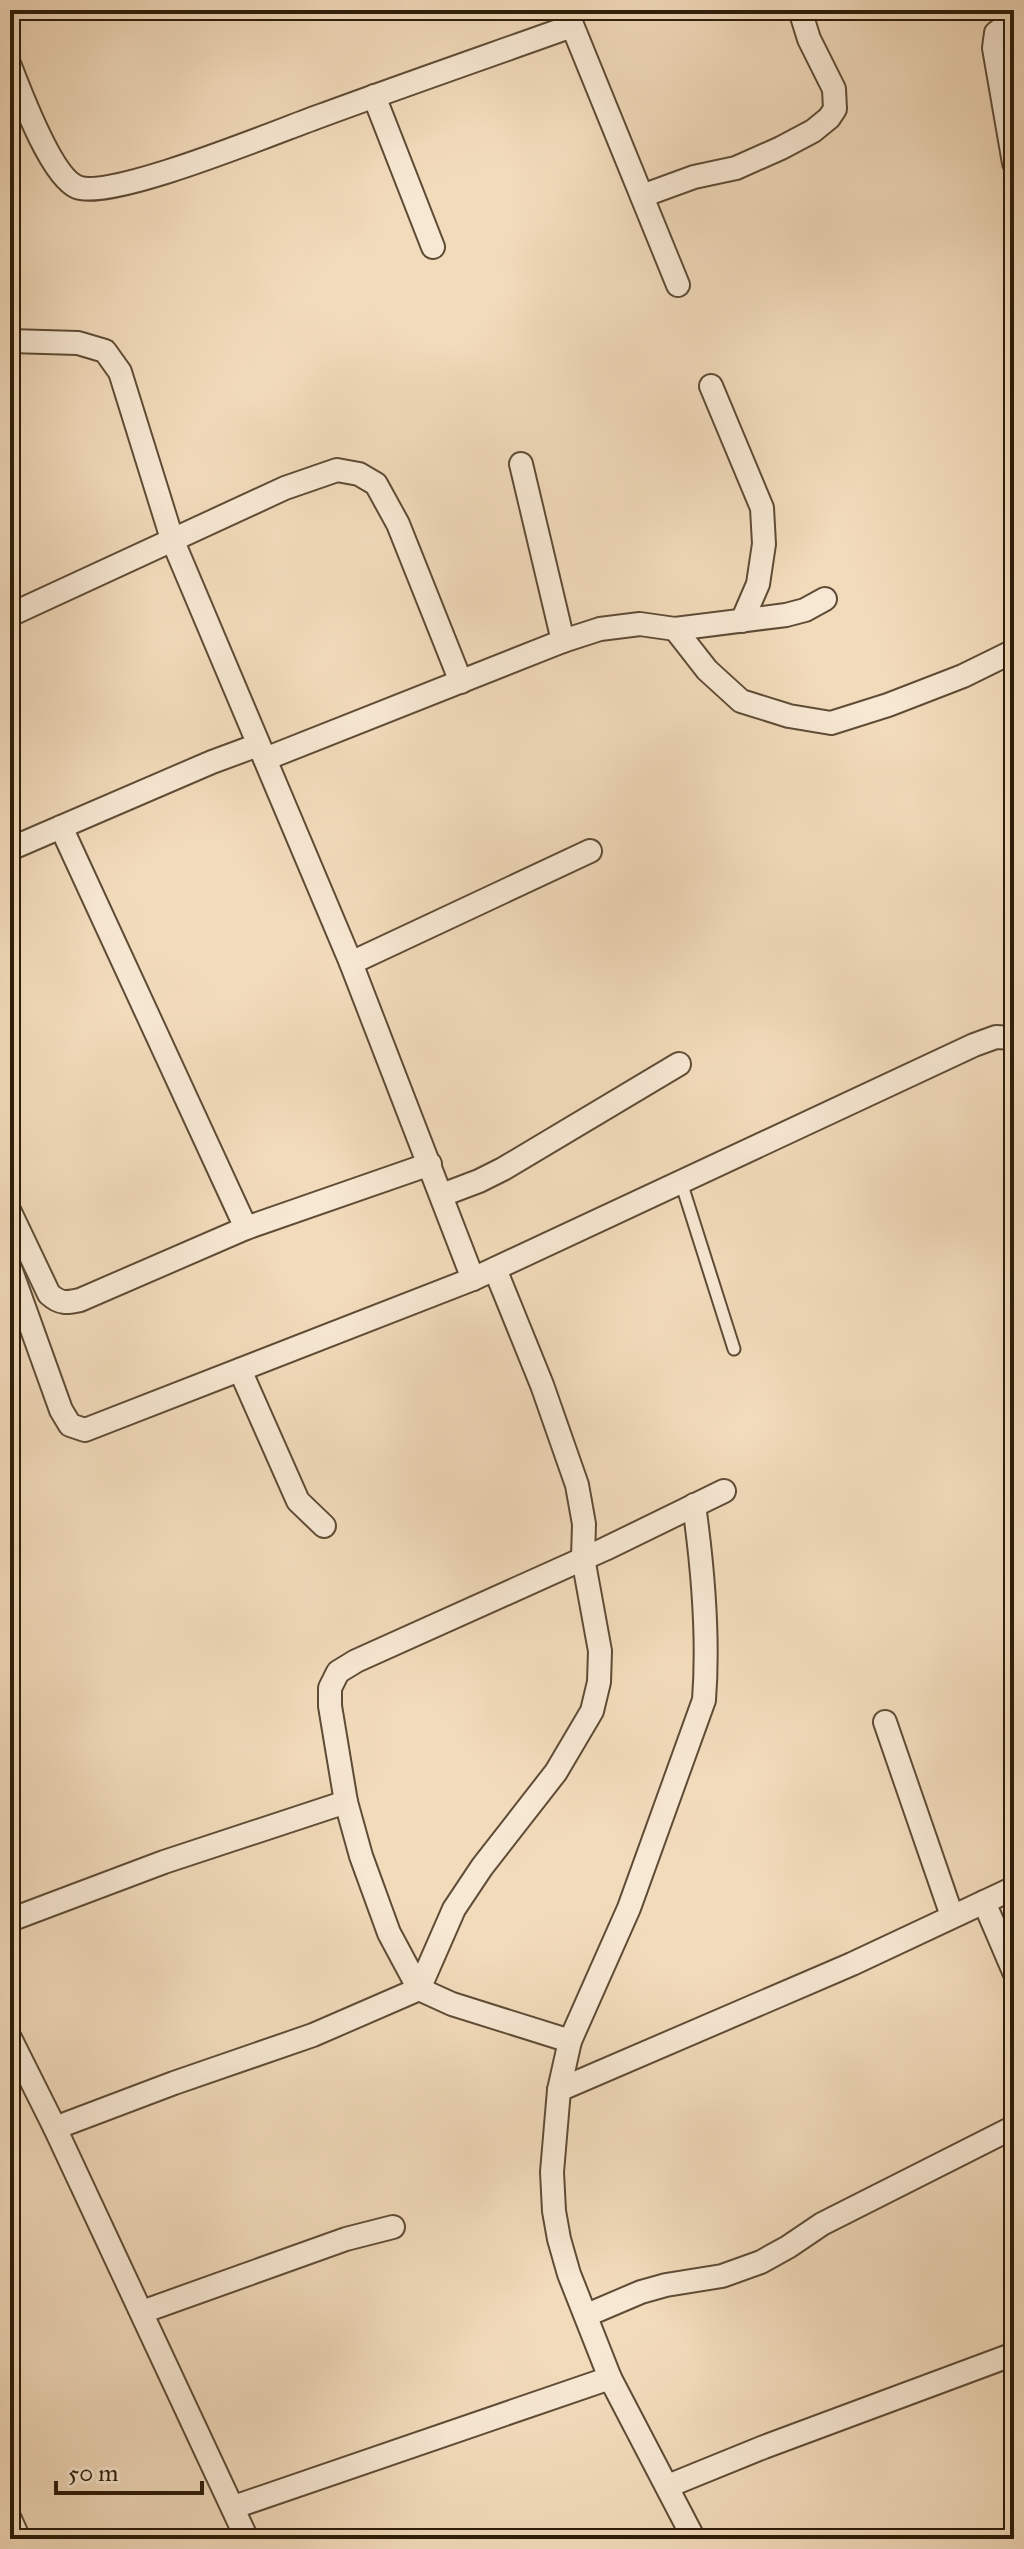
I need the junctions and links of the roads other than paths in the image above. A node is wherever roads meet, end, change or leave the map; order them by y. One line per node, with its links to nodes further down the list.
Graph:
1 (800, 10): 7 (street)
2 (569, 18): 5 (street); 7 (street)
3 (1014, 19): 6 (street)
4 (10, 66): 5 (street)
5 (374, 96): 8 (street)
6 (1014, 163)
7 (642, 196): 9 (street)
8 (433, 247)
9 (678, 285)
10 (10, 341): 13 (street)
11 (711, 386): 16 (street)
12 (521, 464): 18 (street)
13 (172, 539): 15 (street); 20 (street); 21 (street)
14 (825, 599): 16 (street)
15 (11, 611)
16 (742, 621): 17 (street)
17 (675, 629): 18 (street); 19 (street)
18 (563, 641): 20 (street)
19 (1014, 651)
20 (461, 682): 21 (street)
21 (261, 752): 22 (street); 25 (street)
22 (61, 827): 23 (street); 32 (street)
23 (10, 849)
24 (590, 851): 25 (street)
25 (351, 963): 28 (street)
26 (1014, 1038): 29 (street)
27 (679, 1064): 30 (street)
28 (430, 1164): 30 (street); 32 (street)
29 (681, 1182): 34 (street); 36 (lane)
30 (442, 1195): 35 (street)
31 (10, 1212): 32 (street)
32 (246, 1228)
33 (10, 1268): 37 (street)
34 (495, 1269): 35 (street); 41 (street)
35 (473, 1279): 37 (street)
36 (734, 1349)
37 (240, 1370): 40 (street)
38 (724, 1491): 39 (street)
39 (694, 1505): 41 (street); 51 (street)
40 (324, 1526)
41 (583, 1558): 43 (street); 49 (street)
42 (885, 1722): 46 (street)
43 (346, 1802): 47 (street); 49 (street)
44 (1014, 1888): 45 (street)
45 (984, 1902): 46 (street); 48 (street)
46 (952, 1916): 52 (street)
47 (10, 1920)
48 (1014, 1972)
49 (419, 1989): 51 (street); 54 (street)
50 (10, 2038): 54 (street)
51 (570, 2041): 52 (street)
52 (559, 2090): 57 (street)
53 (1014, 2127): 57 (street)
54 (55, 2128): 56 (street)
55 (393, 2227): 56 (street)
56 (142, 2312): 61 (street)
57 (587, 2315): 59 (street)
58 (1014, 2354): 60 (street)
59 (610, 2378): 60 (street); 61 (street)
60 (668, 2486): 65 (street)
61 (234, 2507): 64 (street)
62 (10, 2519): 63 (street)
63 (19, 2539)
64 (247, 2539)
65 (694, 2539)

